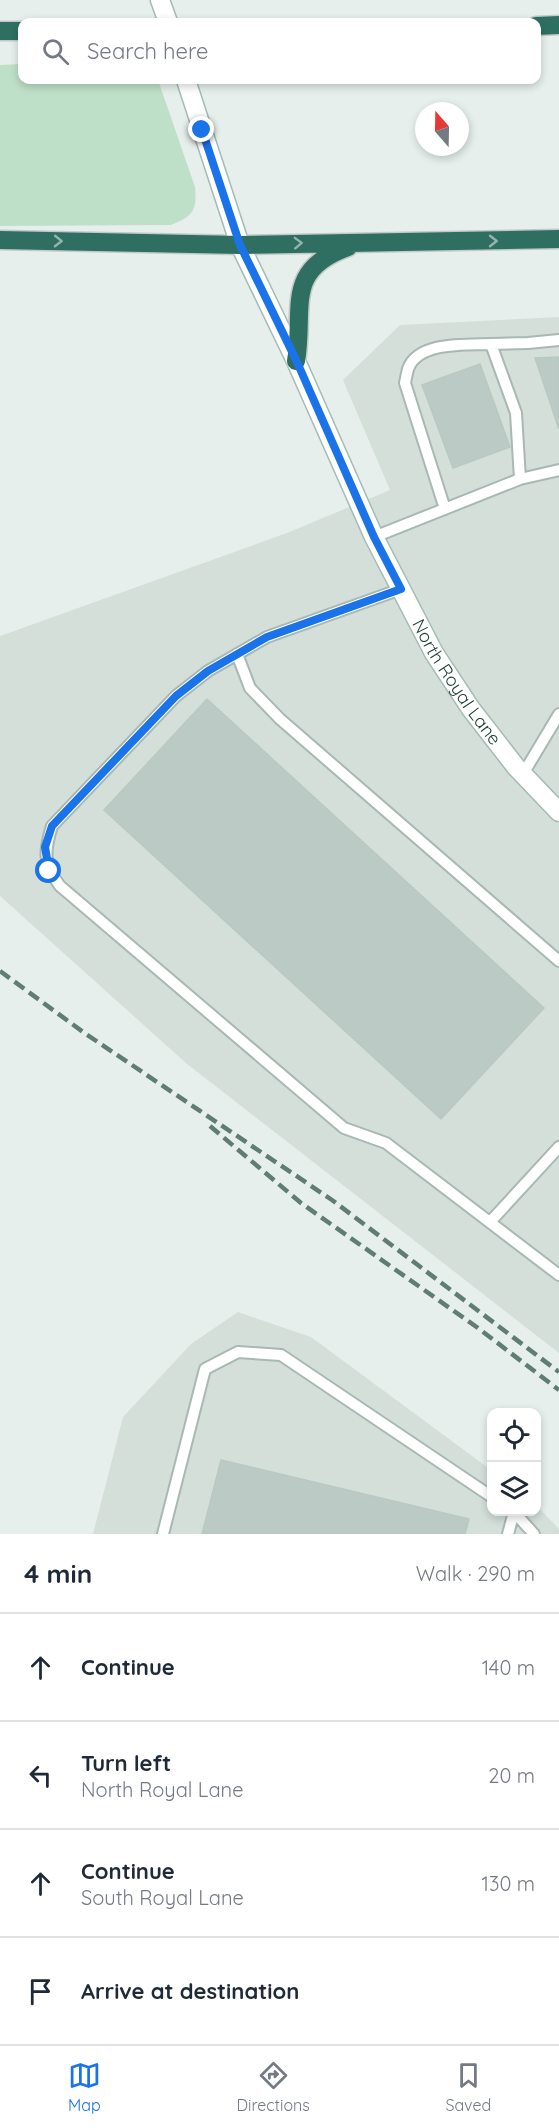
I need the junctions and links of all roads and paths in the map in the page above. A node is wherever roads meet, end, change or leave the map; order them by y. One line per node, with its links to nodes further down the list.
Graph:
1 (160, 0): 2 (main road)
2 (167, 18)
3 (559, 25): 4 (highway)
4 (541, 26)
5 (0, 31): 6 (highway)
6 (18, 31)
7 (187, 84): 11 (main road, North Royal Lane)
8 (559, 238): 10 (highway, one-way to 8)
9 (0, 240): 11 (highway, one-way to 11)
10 (367, 241): 11 (highway, one-way to 10); 14 (highway)
11 (240, 245): 14 (main road, North Royal Lane)
12 (559, 340): 13 (lane)
13 (491, 344): 16 (lane); 17 (lane)
14 (297, 362): 18 (main road, North Royal Lane)
15 (559, 470): 16 (lane)
16 (520, 479): 17 (lane)
17 (445, 509): 18 (lane)
18 (374, 537): 19 (main road, North Royal Lane)
19 (401, 589): 20 (lane); 22 (main road, North Royal Lane)
20 (237, 654): 24 (lane); 26 (lane)
21 (558, 717): 22 (lane)
22 (523, 774): 23 (main road, North Royal Lane)
23 (559, 812)
24 (559, 961)
25 (559, 1147): 26 (lane)
26 (490, 1222): 27 (lane)
27 (559, 1275)
28 (487, 1494): 31 (lane)
29 (513, 1516): 32 (lane)
30 (518, 1516): 33 (lane)
31 (162, 1534)
32 (508, 1534)
33 (534, 1534)

